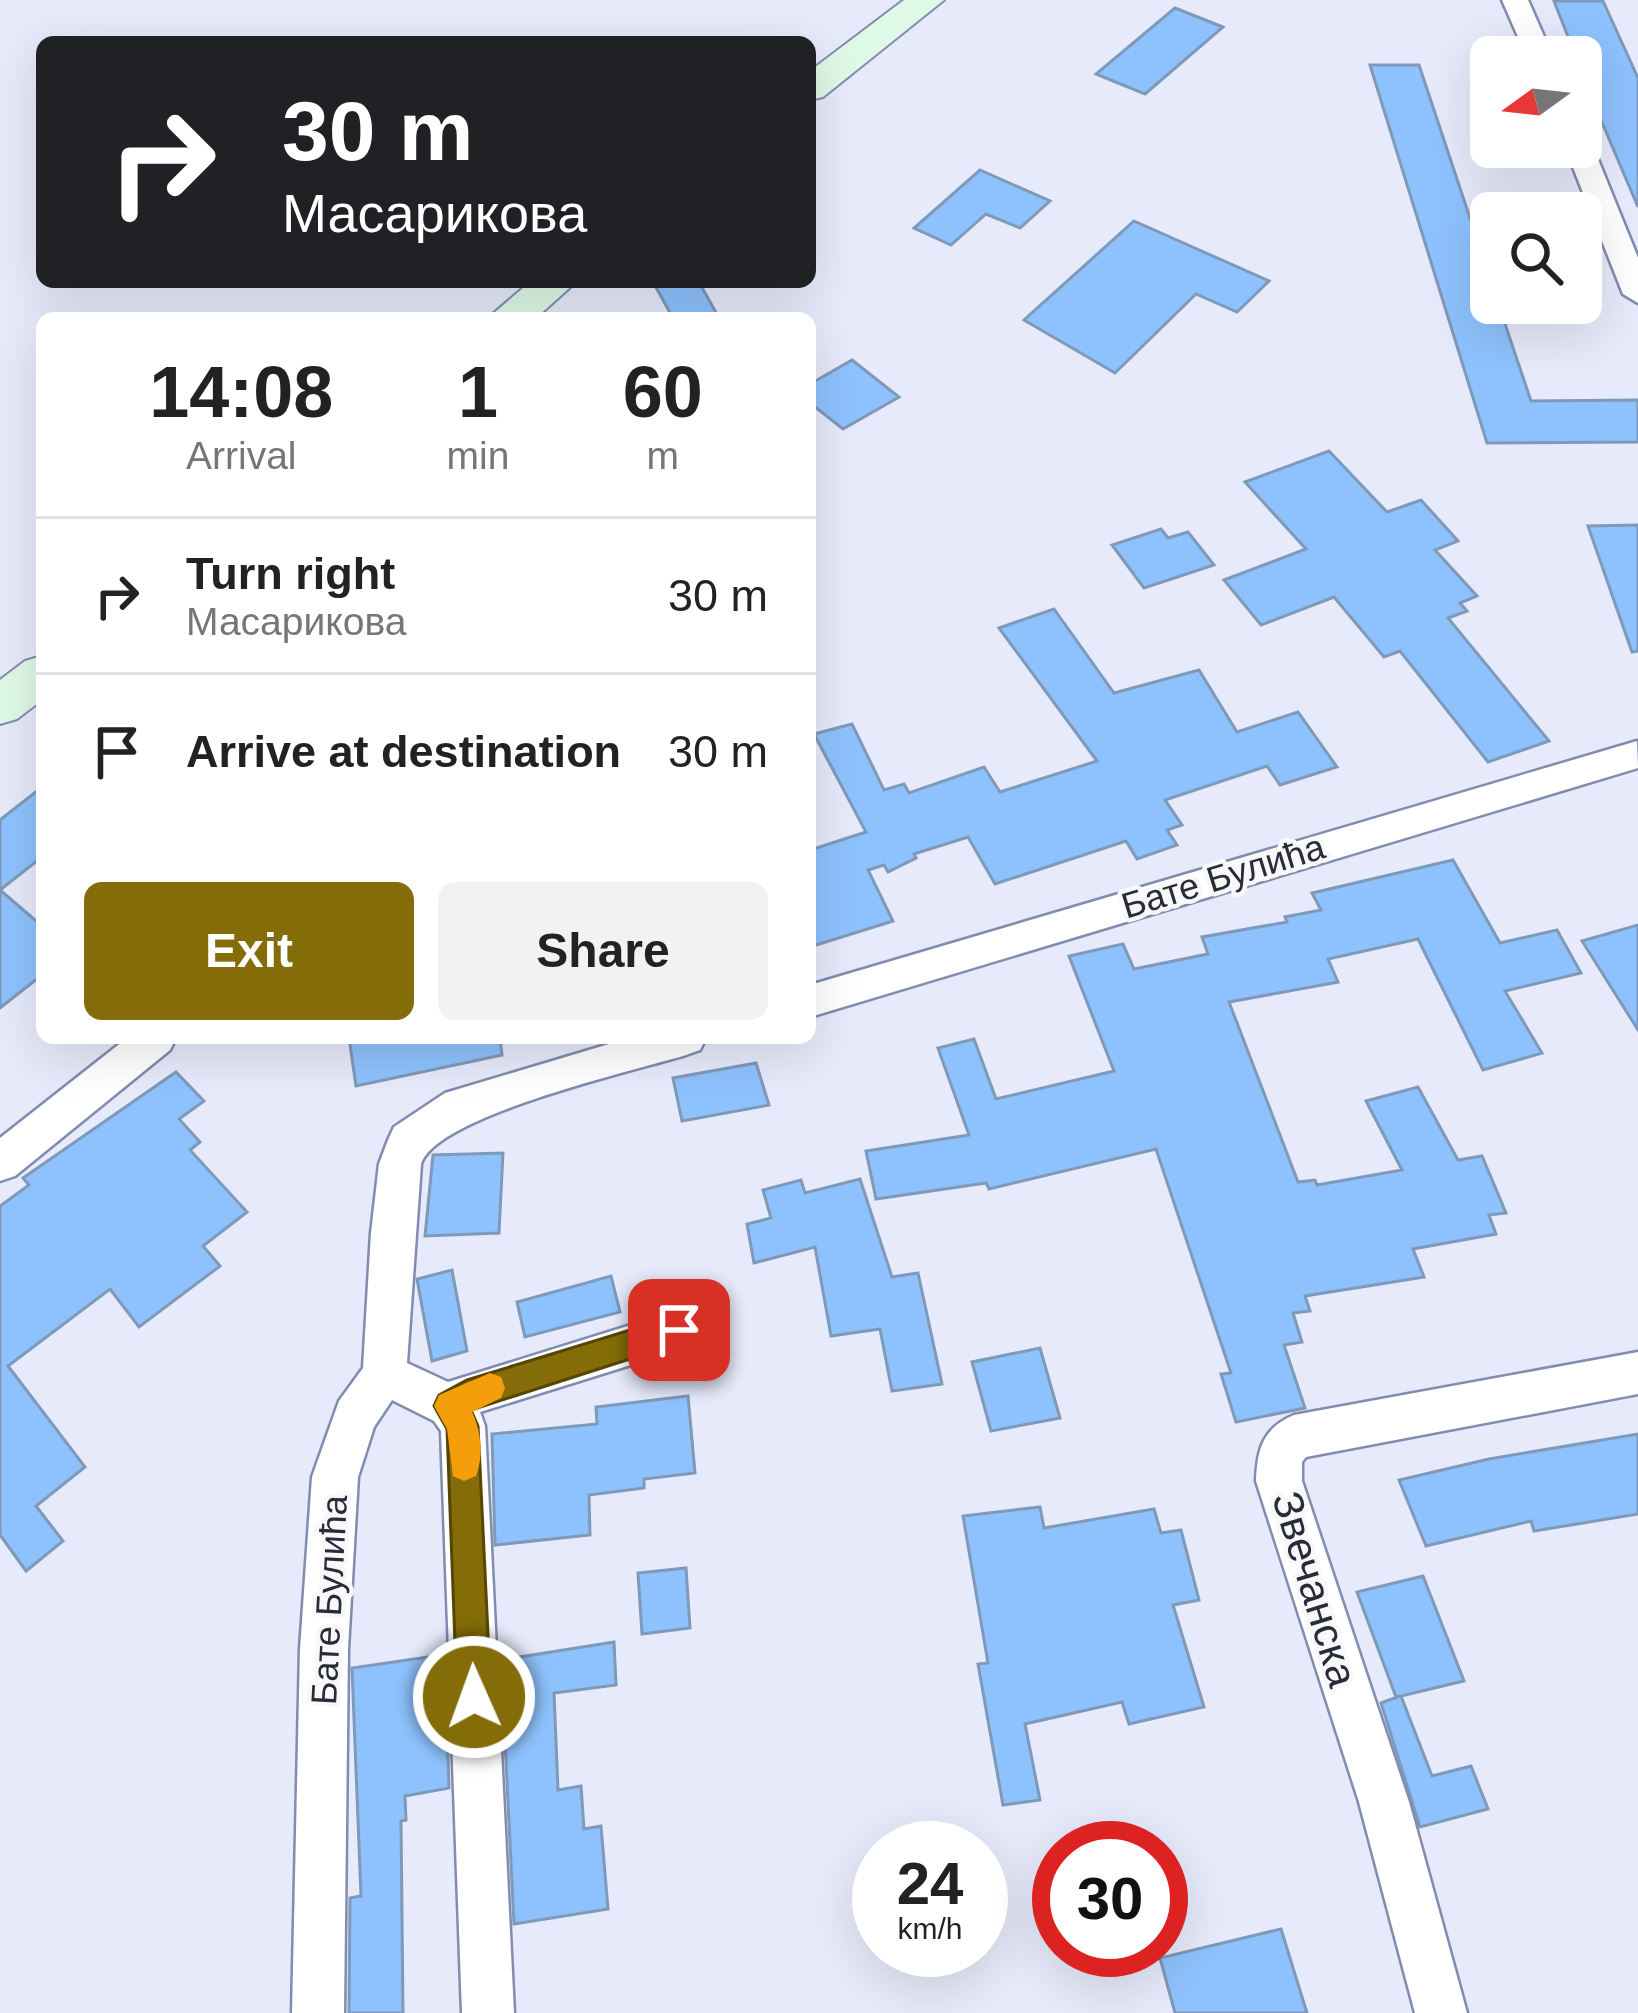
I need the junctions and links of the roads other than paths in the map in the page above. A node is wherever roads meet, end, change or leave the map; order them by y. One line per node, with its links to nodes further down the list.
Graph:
1 (926, 0): 4 (street)
2 (1515, 0): 3 (street)
3 (1531, 36)
4 (816, 83)
5 (1587, 168): 7 (street)
6 (548, 288): 8 (street)
7 (1638, 295)
8 (517, 312)
9 (36, 679): 10 (street)
10 (0, 706)
11 (1638, 756): 12 (street, Бате Булића)
12 (816, 998)
13 (149, 1044): 15 (street)
14 (666, 1044): 18 (street, Бате Булића)
15 (0, 1163)
16 (679, 1330): 19 (street)
17 (1638, 1373): 22 (street, Звечанска)
18 (385, 1374): 19 (street); 20 (street, Бате Булића)
19 (450, 1406): 21 (street)
20 (318, 2013)
21 (488, 2013)
22 (1441, 2013)

